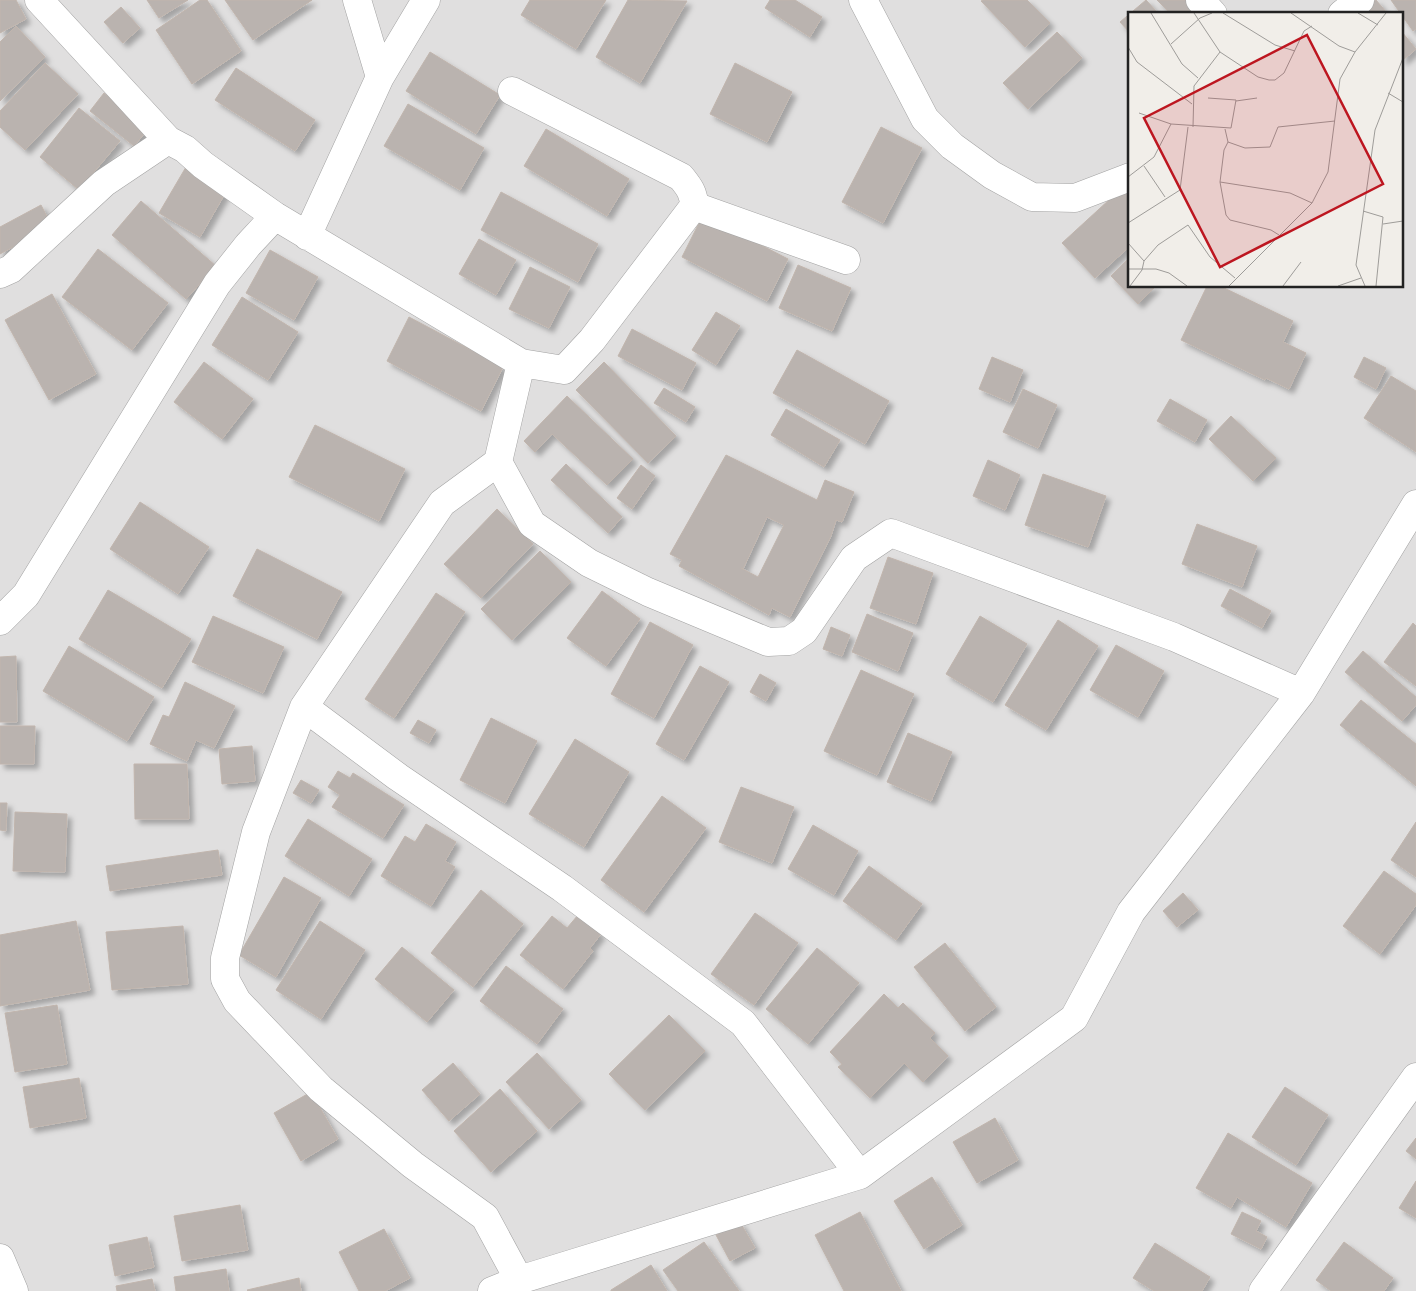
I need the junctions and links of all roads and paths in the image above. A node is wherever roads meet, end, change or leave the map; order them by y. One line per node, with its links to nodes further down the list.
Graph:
1 (39, 0): 11 (street)
2 (357, 0): 9 (street)
3 (426, 0): 9 (street)
4 (864, 0): 12 (street)
5 (1200, 0): 7 (street)
6 (1360, 0): 8 (street)
7 (1211, 12)
8 (1345, 12)
9 (380, 77): 15 (street)
10 (512, 91): 13 (street)
11 (168, 140): 14 (street); 17 (street)
12 (1128, 178)
13 (694, 206): 16 (street); 18 (street)
14 (274, 216): 15 (street); 21 (street)
15 (307, 236): 18 (street)
16 (846, 260)
17 (0, 274)
18 (521, 363): 19 (street)
19 (498, 462): 22 (street); 23 (street)
20 (1416, 504): 22 (street)
21 (0, 621)
22 (1301, 693): 25 (street)
23 (304, 707): 25 (street); 27 (street)
24 (1416, 1076): 30 (street)
25 (860, 1175): 27 (street)
26 (0, 1258): 28 (street)
27 (519, 1280): 29 (street)
28 (14, 1291)
29 (492, 1291)
30 (1263, 1291)

